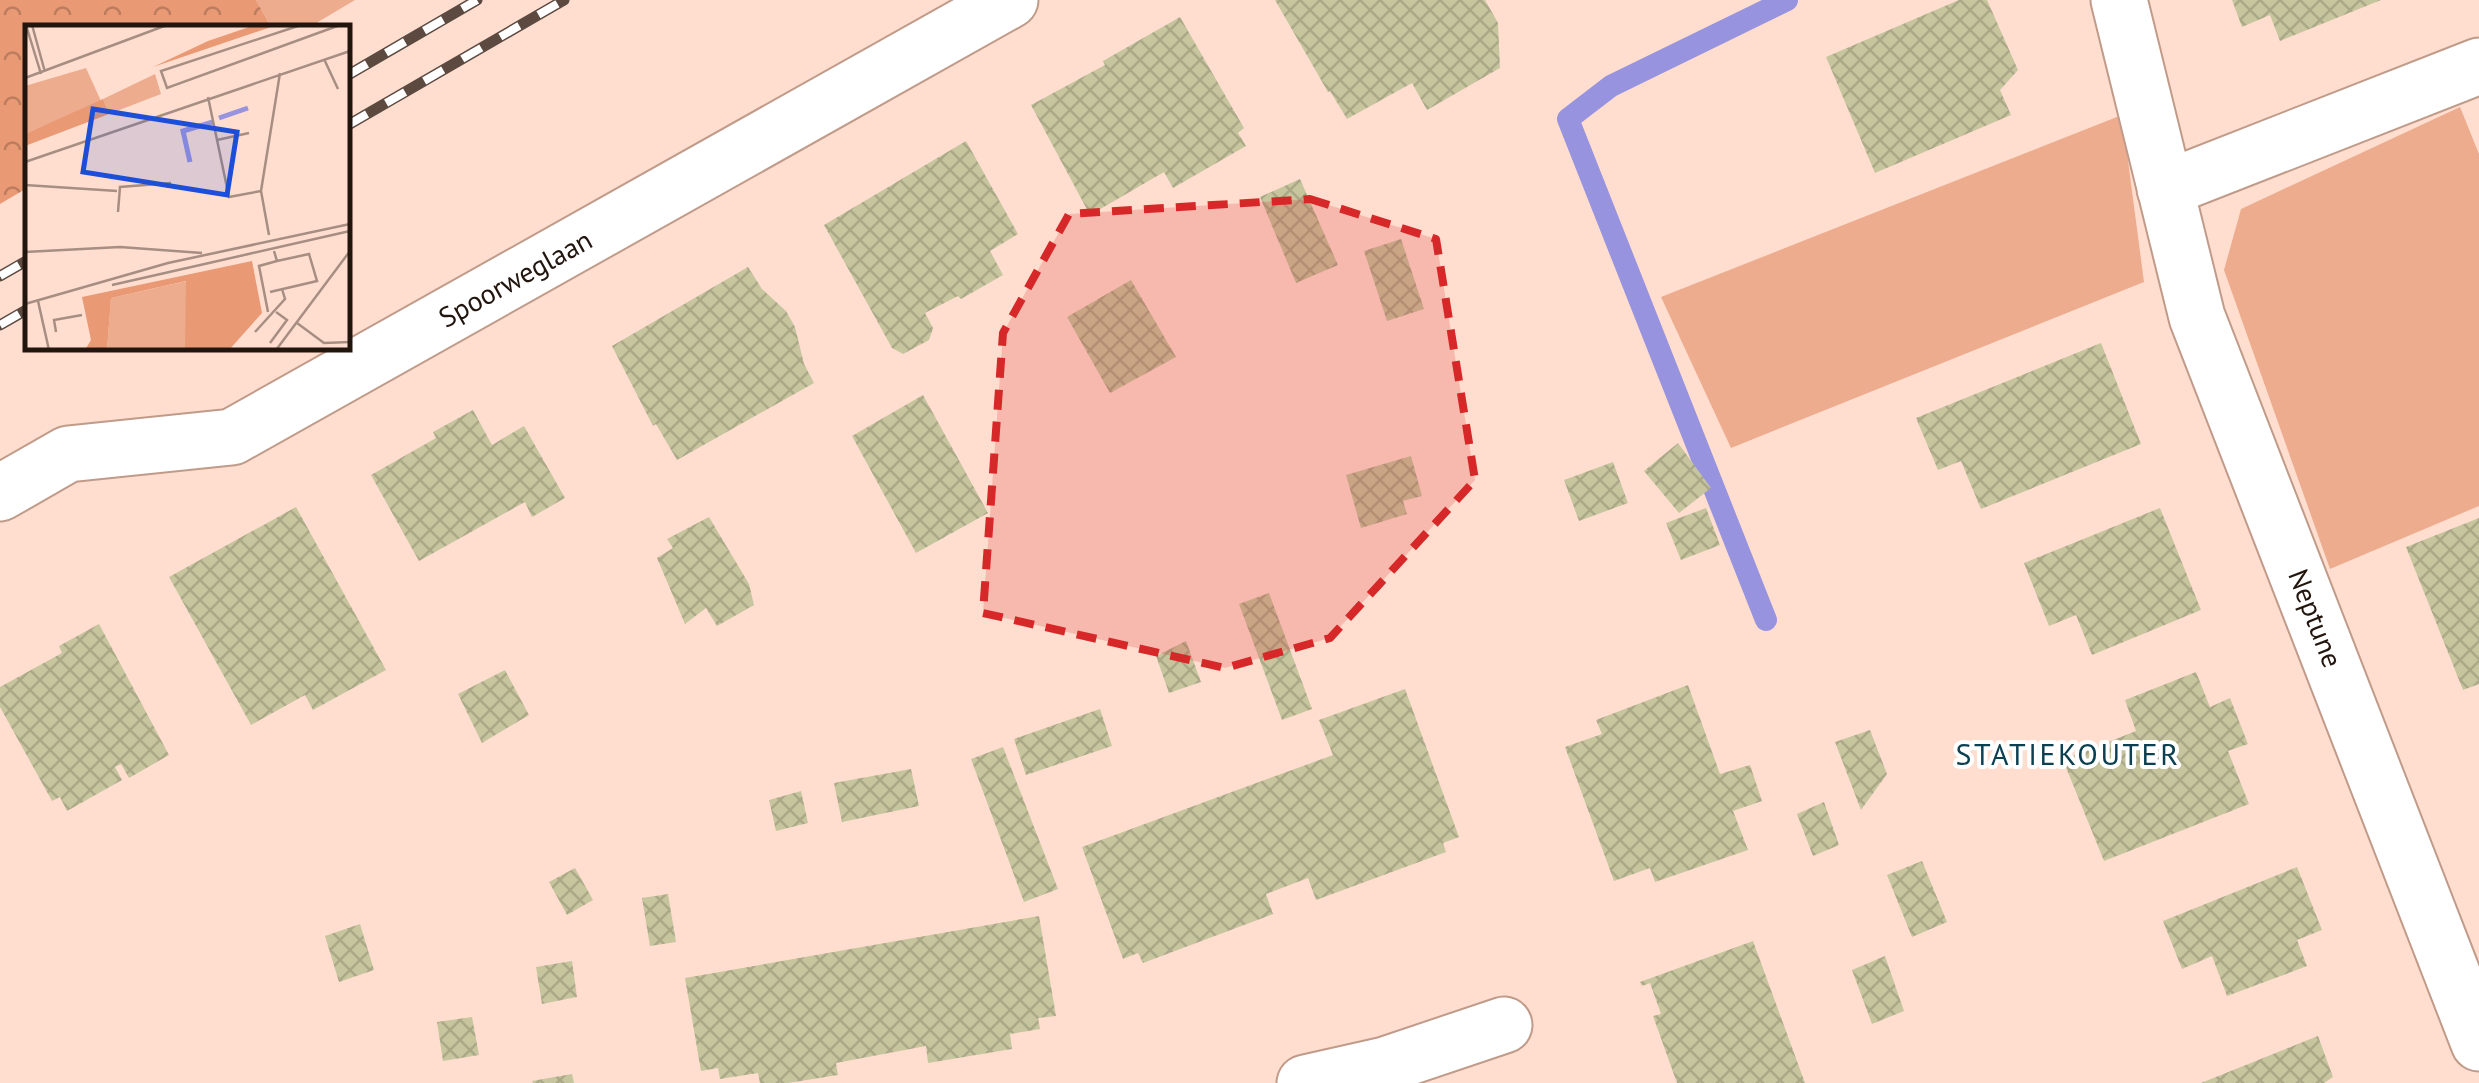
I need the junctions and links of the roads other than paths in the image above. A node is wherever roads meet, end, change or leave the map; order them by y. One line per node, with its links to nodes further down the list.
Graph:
1 (1010, 0): 5 (street, Spoorweglaan)
2 (2119, 0): 4 (street, Neptune)
3 (2479, 66): 4 (street)
4 (2164, 189): 7 (street, Neptune)
5 (0, 493)
6 (1504, 1025): 8 (street)
7 (2479, 1042)
8 (1306, 1083)

